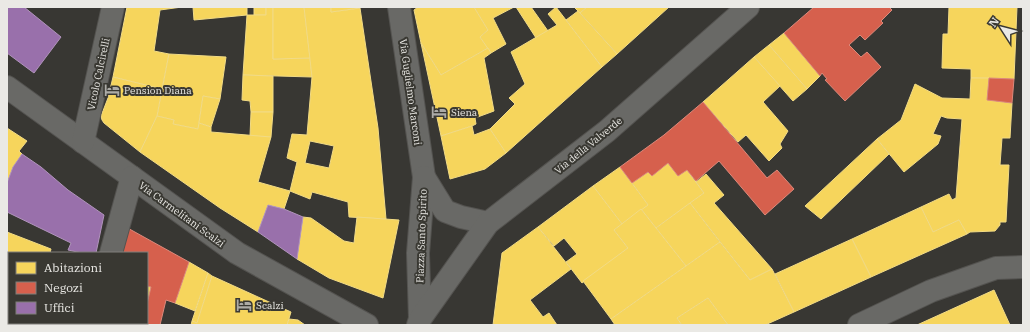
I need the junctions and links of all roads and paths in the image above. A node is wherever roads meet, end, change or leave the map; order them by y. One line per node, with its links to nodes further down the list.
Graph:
1 (113, 7): 5 (street, Vicolo Calcirelli)
2 (399, 7): 7 (street, Via Guglielmo Marconi)
3 (748, 7): 8 (street, Via della Valverde)
4 (7, 87): 5 (street, Via Carmelitani Scalzi)
5 (83, 142): 6 (street, Via Carmelitani Scalzi)
6 (132, 177): 9 (street); 12 (street, Via Carmelitani Scalzi)
7 (424, 177): 8 (street); 11 (street, Piazza Santo Spirito)
8 (488, 223): 11 (street, Piazza Santo Spirito)
9 (111, 252)
10 (1023, 267): 13 (street)
11 (419, 322)
12 (367, 325)
13 (859, 325)

